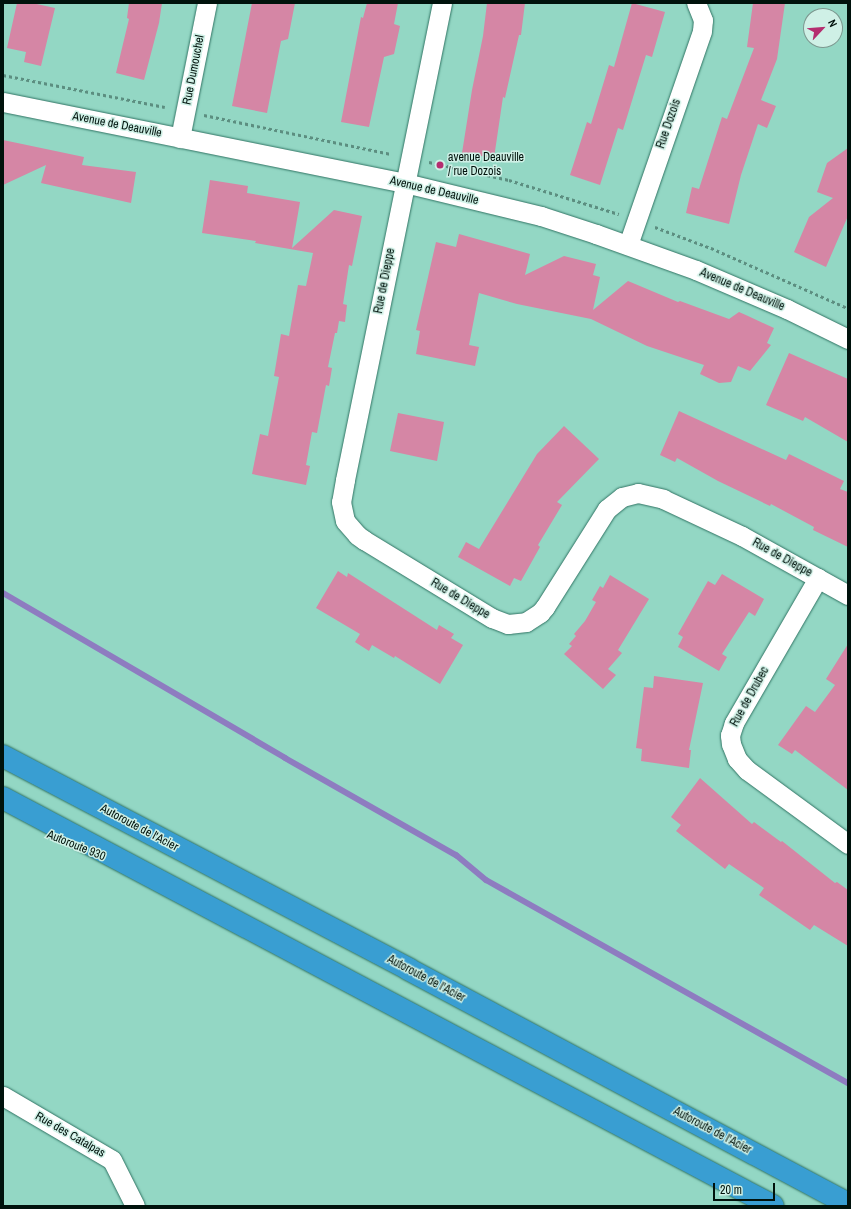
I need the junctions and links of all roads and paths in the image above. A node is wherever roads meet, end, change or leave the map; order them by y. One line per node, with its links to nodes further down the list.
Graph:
1 (207, 3): 8 (street, Rue Dumouchel)
2 (442, 3): 11 (street)
3 (696, 3): 14 (street, Rue Dozois)
4 (3, 75): 6 (path)
5 (3, 102): 8 (street, Avenue de Deauville)
6 (167, 108)
7 (203, 115): 9 (path)
8 (180, 138): 11 (street, Avenue de Deauville)
9 (392, 154)
10 (428, 162): 12 (path)
11 (405, 183): 14 (street, Avenue de Deauville); 17 (street, Rue de Dieppe)
12 (620, 215)
13 (654, 226): 15 (path)
14 (628, 245): 16 (street, Avenue de Deauville)
15 (848, 308)
16 (847, 335)
17 (818, 578): 18 (street, Rue de Dieppe); 24 (street, Rue de Drubec)
18 (848, 595)
19 (3, 750): 21 (highway)
20 (3, 756): 21 (highway, Autoroute de l'Acier)
21 (34, 772): 27 (highway, Autoroute de l'Acier)
22 (3, 798): 25 (highway)
23 (3, 816): 25 (highway, Autoroute 930)
24 (848, 844)
25 (149, 876): 29 (highway)
26 (3, 1096): 28 (street, Rue des Catalpas)
27 (848, 1204)
28 (135, 1206)
29 (773, 1206)

